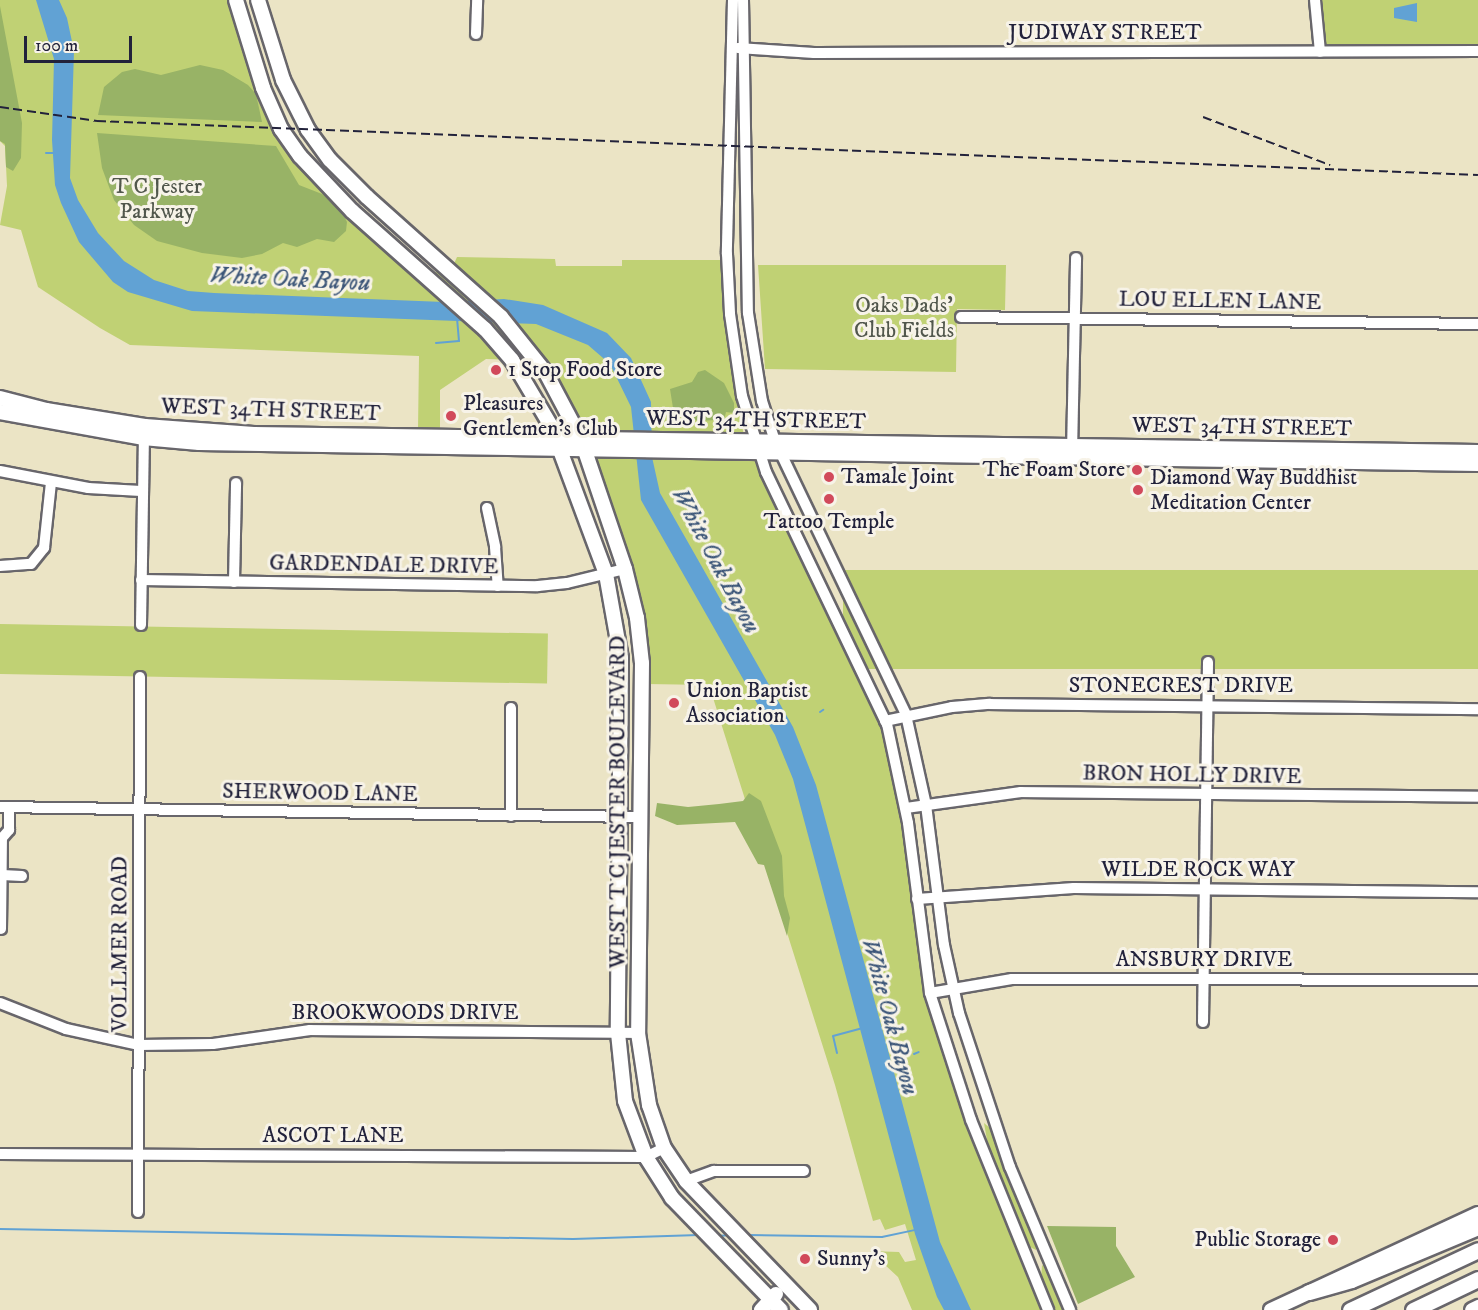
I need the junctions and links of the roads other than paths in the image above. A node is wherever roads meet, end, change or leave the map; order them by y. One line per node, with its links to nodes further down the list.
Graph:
1 (236, 0): 12 (main road, WEST T C JESTER BOULEVARD)
2 (258, 0): 11 (main road, WEST T C JESTER BOULEVARD)
3 (477, 0): 7 (street)
4 (732, 0): 8 (street)
5 (743, 0): 8 (street)
6 (1315, 0): 10 (street)
7 (476, 34)
8 (738, 48): 10 (street, JUDIWAY STREET); 13 (street); 14 (street)
9 (1478, 51): 10 (street, JUDIWAY STREET)
10 (1320, 52)
11 (283, 80): 12 (main road); 15 (main road, WEST T C JESTER BOULEVARD)
12 (263, 88): 16 (main road, WEST T C JESTER BOULEVARD)
13 (729, 185): 14 (street); 19 (street)
14 (748, 186): 18 (street)
15 (367, 197): 16 (main road); 23 (main road, WEST T C JESTER BOULEVARD)
16 (352, 211): 24 (main road, WEST T C JESTER BOULEVARD)
17 (1076, 258): 21 (street)
18 (748, 313): 19 (street); 32 (street)
19 (730, 314): 31 (street)
20 (961, 317): 21 (street, LOU ELLEN LANE)
21 (1074, 319): 22 (street, LOU ELLEN LANE); 33 (street)
22 (1478, 324)
23 (526, 348): 24 (main road); 30 (main road, WEST T C JESTER BOULEVARD)
24 (512, 360): 29 (main road, WEST T C JESTER BOULEVARD)
25 (0, 398): 27 (main road, WEST 34TH STREET)
26 (0, 411): 27 (main road, WEST 34TH STREET)
27 (45, 416): 28 (main road, WEST 34TH STREET)
28 (144, 432): 29 (main road, WEST 34TH STREET); 40 (street)
29 (559, 445): 30 (main road, WEST 34TH STREET); 44 (main road, WEST T C JESTER BOULEVARD)
30 (583, 445): 31 (main road, WEST 34TH STREET); 43 (main road, WEST T C JESTER BOULEVARD)
31 (756, 447): 32 (main road, WEST 34TH STREET); 49 (street)
32 (778, 447): 33 (main road, WEST 34TH STREET); 47 (street)
33 (1072, 452): 35 (main road, WEST 34TH STREET)
34 (1478, 452): 35 (main road, WEST 34TH STREET)
35 (1259, 455): 36 (main road, WEST 34TH STREET)
36 (1478, 464)
37 (0, 471): 38 (street)
38 (51, 482): 40 (street); 42 (street)
39 (236, 483): 46 (street)
40 (141, 492): 45 (street)
41 (487, 508): 48 (street)
42 (0, 566)
43 (625, 568): 44 (street, GARDENDALE DRIVE); 66 (main road, WEST T C JESTER BOULEVARD)
44 (606, 574): 48 (street, GARDENDALE DRIVE); 65 (main road, WEST T C JESTER BOULEVARD)
45 (141, 580): 46 (street, GARDENDALE DRIVE); 50 (street)
46 (234, 582): 48 (street, GARDENDALE DRIVE)
47 (843, 582): 49 (street); 56 (street)
48 (498, 586)
49 (824, 590): 57 (street)
50 (141, 625)
51 (1208, 662): 53 (street)
52 (140, 677): 63 (street, VOLLMER ROAD)
53 (1206, 705): 55 (street, STONECREST DRIVE); 56 (street, STONECREST DRIVE); 58 (street)
54 (511, 708): 64 (street)
55 (1478, 709)
56 (906, 715): 57 (street, STONECREST DRIVE); 60 (street)
57 (885, 721): 62 (street)
58 (1204, 794): 59 (street, BRON HOLLY DRIVE); 60 (street, BRON HOLLY DRIVE); 69 (street)
59 (1478, 797)
60 (926, 805): 62 (street, BRON HOLLY DRIVE); 71 (street)
61 (5, 807): 63 (street, SHERWOOD LANE); 67 (street)
62 (906, 808): 72 (street)
63 (140, 809): 64 (street, SHERWOOD LANE); 82 (street, VOLLMER ROAD)
64 (511, 816): 65 (street, SHERWOOD LANE)
65 (619, 817): 66 (street, SHERWOOD LANE); 80 (main road, WEST T C JESTER BOULEVARD)
66 (640, 818): 81 (main road, WEST T C JESTER BOULEVARD)
67 (2, 875): 68 (street); 73 (street)
68 (22, 876)
69 (1204, 889): 70 (street, WILDE ROCK WAY); 71 (street, WILDE ROCK WAY); 74 (street)
70 (1478, 892)
71 (938, 897): 72 (street, WILDE ROCK WAY); 76 (street)
72 (917, 899): 77 (street)
73 (1, 929)
74 (1203, 980): 75 (street, ANSBURY DRIVE); 76 (street, ANSBURY DRIVE); 79 (street)
75 (1478, 980)
76 (953, 988): 77 (street, ANSBURY DRIVE); 83 (street)
77 (930, 993): 84 (street)
78 (0, 1003): 82 (street, BROOKWOODS DRIVE)
79 (1203, 1022)
80 (618, 1033): 81 (street, BROOKWOODS DRIVE); 82 (street, BROOKWOODS DRIVE); 88 (main road, WEST T C JESTER BOULEVARD)
81 (638, 1033): 85 (main road, WEST T C JESTER BOULEVARD)
82 (139, 1046): 87 (street, VOLLMER ROAD)
83 (990, 1114): 84 (street); 95 (street)
84 (971, 1120): 96 (street)
85 (664, 1148): 88 (street, ASCOT LANE); 90 (main road, WEST T C JESTER BOULEVARD)
86 (0, 1154): 87 (street, ASCOT LANE)
87 (138, 1154): 88 (street, ASCOT LANE); 91 (street, VOLLMER ROAD)
88 (646, 1157): 102 (main road, WEST T C JESTER BOULEVARD)
89 (804, 1171): 90 (street)
90 (686, 1181): 98 (main road, WEST T C JESTER BOULEVARD)
91 (138, 1212)
92 (1478, 1214): 99 (main road)
93 (1478, 1227): 99 (highway)
94 (1478, 1250): 107 (highway)
95 (1047, 1256): 96 (street); 105 (street)
96 (1028, 1263): 104 (street)
97 (1478, 1279): 108 (highway)
98 (784, 1286): 100 (main road, WEST T C JESTER BOULEVARD); 102 (main road)
99 (1309, 1292): 106 (main road)
100 (795, 1296): 102 (main road); 103 (main road, WEST T C JESTER BOULEVARD)
101 (1478, 1307): 109 (highway)
102 (774, 1308)
103 (810, 1310)
104 (1048, 1310)
105 (1070, 1310)
106 (1271, 1310)
107 (1350, 1310)
108 (1413, 1310)
109 (1472, 1310)

